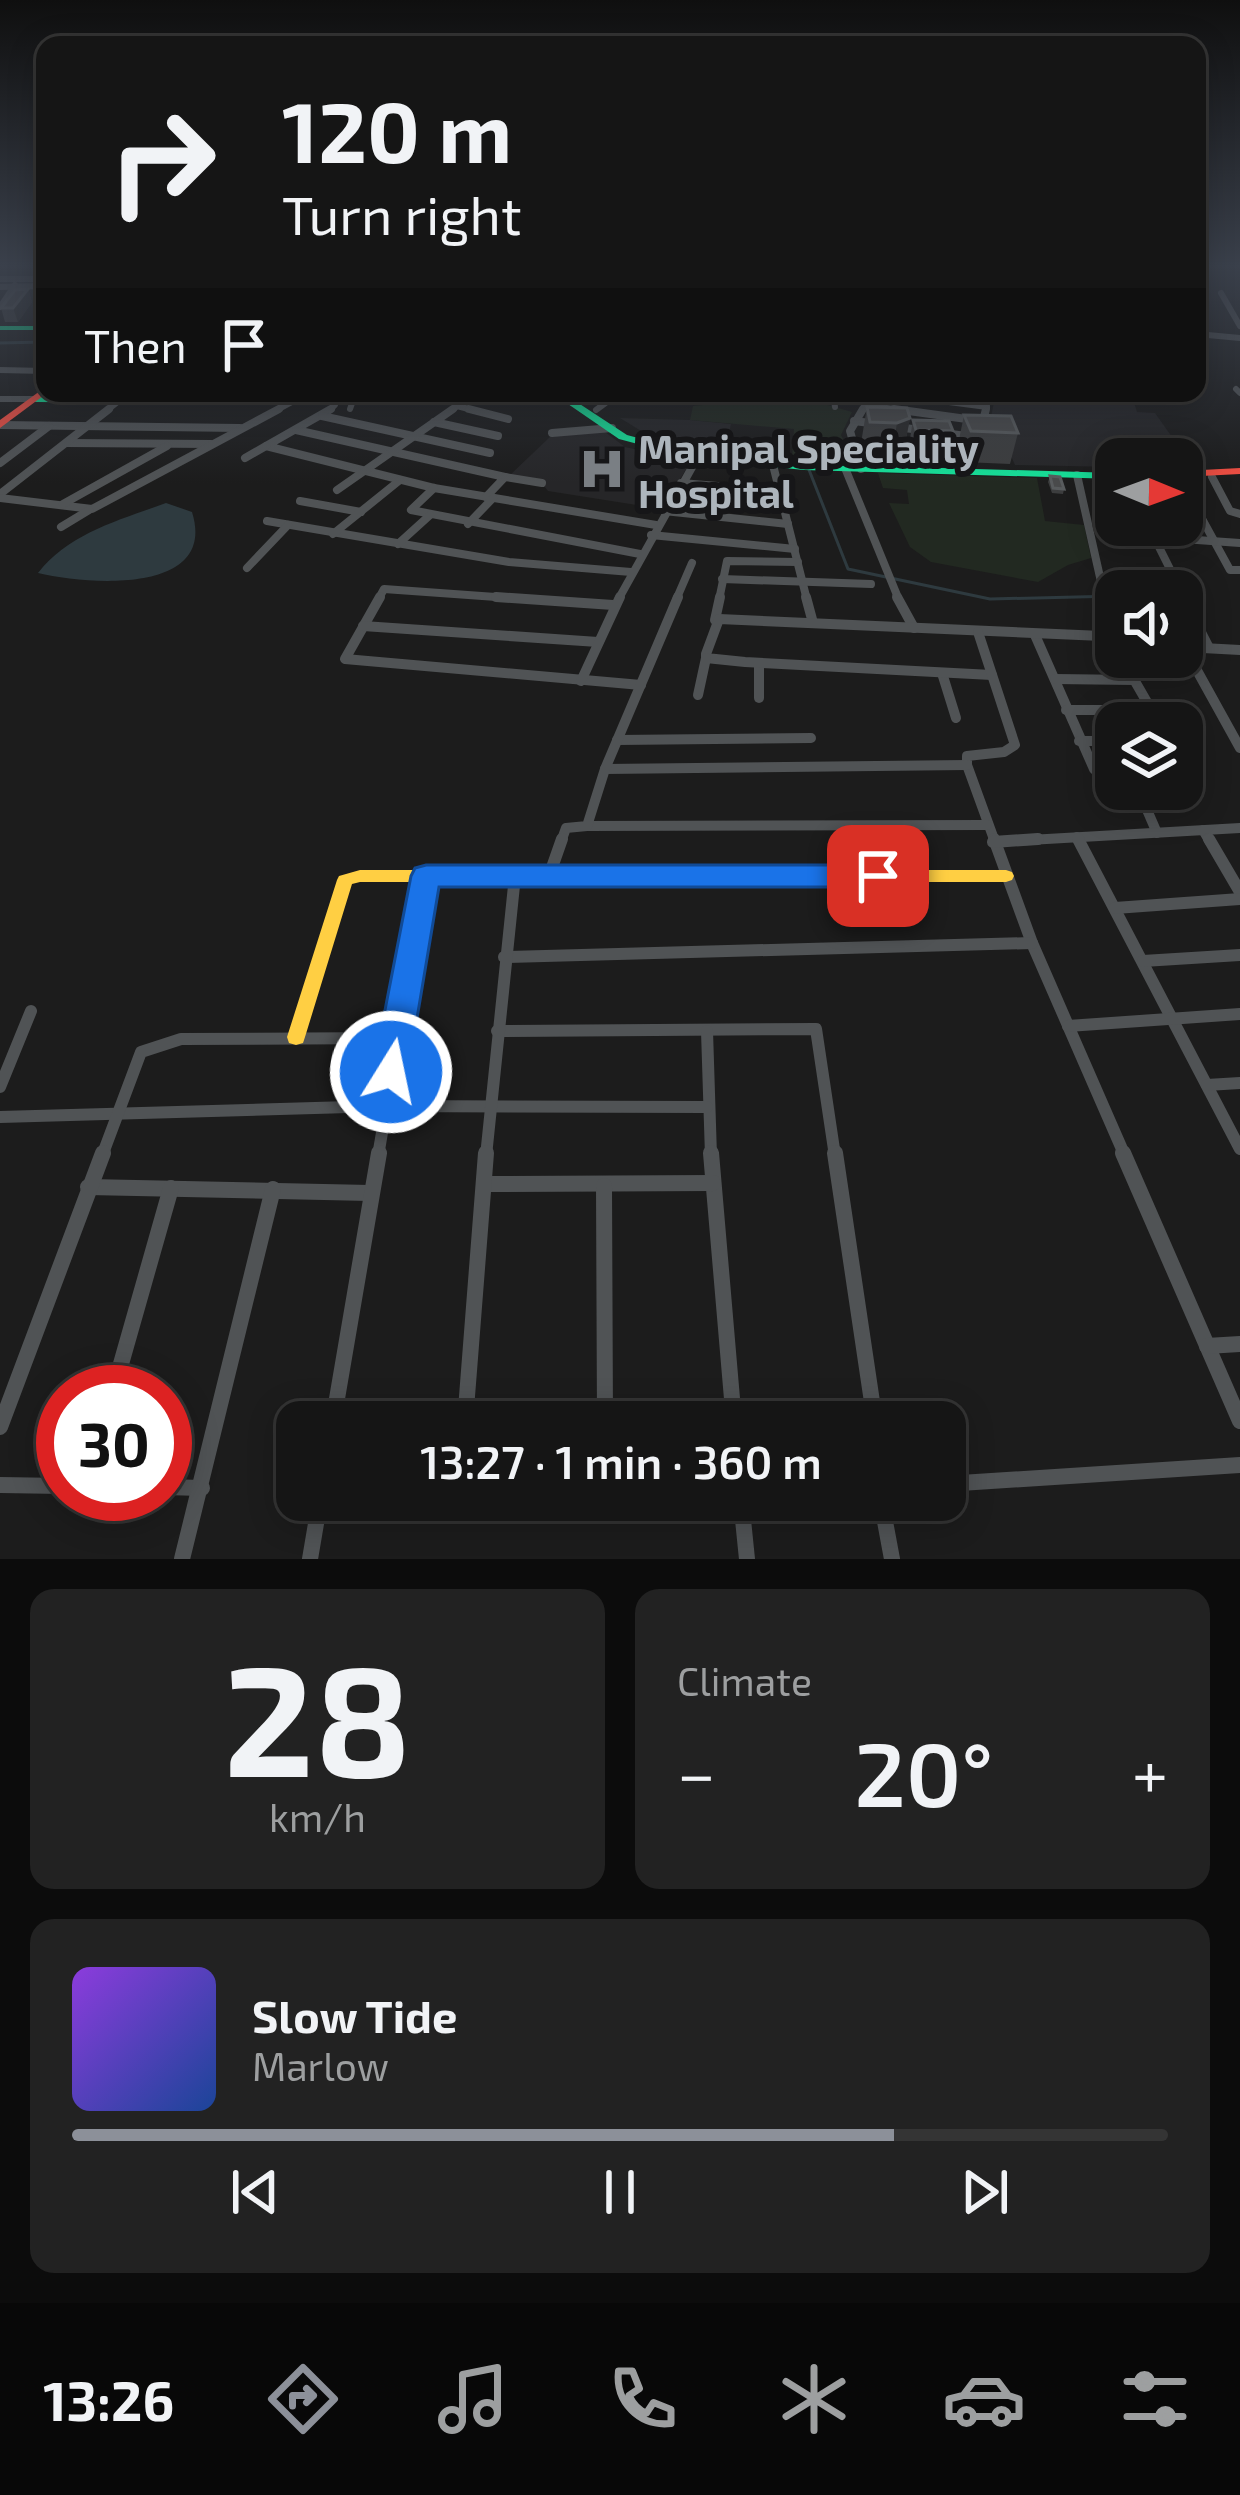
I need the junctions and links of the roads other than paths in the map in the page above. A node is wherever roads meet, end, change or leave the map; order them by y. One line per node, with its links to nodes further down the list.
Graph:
1 (0, 370): 2 (street)
2 (36, 371)
3 (36, 394): 5 (street)
4 (36, 397): 29 (main road)
5 (0, 399)
6 (118, 402): 31 (street)
7 (292, 402): 33 (street)
8 (334, 402): 24 (street)
9 (463, 402): 19 (street)
10 (566, 402): 34 (main road)
11 (583, 402): 23 (main road)
12 (607, 402): 23 (street)
13 (703, 402): 20 (street)
14 (835, 402): 22 (street)
15 (868, 402): 18 (street)
16 (953, 402): 21 (street)
17 (988, 402): 21 (street)
18 (865, 405): 27 (street); 28 (street)
19 (457, 406): 25 (street); 26 (street)
20 (701, 406)
21 (987, 406): 28 (street)
22 (836, 407)
23 (596, 410): 47 (main road)
24 (322, 416): 35 (street); 38 (street)
25 (508, 419)
26 (434, 422): 37 (street); 38 (street)
27 (854, 422): 32 (street); 51 (street)
28 (983, 422): 32 (street)
29 (0, 425): 30 (street)
30 (49, 426): 31 (street); 49 (street)
31 (87, 426): 33 (street); 40 (street)
32 (895, 427): 39 (street)
33 (244, 428): 42 (street)
34 (612, 428): 36 (street); 47 (main road)
35 (296, 430): 44 (street); 45 (street)
36 (552, 433)
37 (497, 436)
38 (413, 437): 45 (street); 46 (street)
39 (894, 438)
40 (67, 443): 41 (street); 68 (street)
41 (171, 444): 42 (street); 71 (street)
42 (214, 444): 72 (street)
43 (949, 445): 52 (street)
44 (266, 446): 48 (street); 53 (street)
45 (391, 453): 53 (street); 59 (street)
46 (490, 453)
47 (699, 455): 50 (main road); 51 (main road); 64 (street)
48 (245, 458)
49 (0, 463)
50 (773, 465): 51 (main road); 67 (street)
51 (856, 467): 52 (main road); 56 (main road); 105 (street)
52 (957, 468): 54 (main road)
53 (364, 471): 62 (street); 66 (street)
54 (1095, 473)
55 (1240, 473): 58 (main road); 61 (main road)
56 (1077, 475): 57 (main road); 94 (street)
57 (1095, 475)
58 (1203, 475)
59 (505, 477): 63 (street); 69 (street)
60 (1203, 477): 61 (main road)
61 (1212, 477): 76 (street)
62 (400, 480): 65 (street); 74 (street)
63 (542, 483)
64 (681, 483): 67 (street); 73 (street)
65 (434, 488): 69 (street); 75 (street)
66 (337, 490)
67 (781, 491): 80 (street)
68 (0, 496): 71 (street)
69 (489, 498): 79 (street); 83 (street)
70 (300, 501): 74 (street)
71 (60, 505): 72 (street)
72 (92, 508): 82 (street)
73 (664, 511): 80 (street); 83 (street)
74 (361, 512): 84 (street)
75 (430, 515): 79 (street); 88 (street)
76 (1240, 515)
77 (267, 521): 81 (street)
78 (1203, 521): 86 (street)
79 (468, 524): 90 (street)
80 (788, 524): 89 (street)
81 (289, 525): 84 (street); 93 (street)
82 (61, 527)
83 (653, 530): 89 (street); 90 (street)
84 (333, 534): 88 (street)
85 (1203, 540): 86 (street)
86 (1216, 541): 87 (street); 95 (street)
87 (1240, 543)
88 (398, 544): 96 (street)
89 (795, 549): 91 (street)
90 (640, 554): 96 (street)
91 (798, 562): 97 (street); 98 (street)
92 (692, 563): 120 (street)
93 (247, 568)
94 (1098, 570)
95 (1235, 570): 100 (street)
96 (631, 572): 101 (street)
97 (722, 579): 98 (street); 102 (street)
98 (802, 580): 99 (street); 103 (street)
99 (871, 584)
100 (1240, 585)
101 (614, 605): 104 (street); 110 (street)
102 (715, 620): 103 (street); 113 (street)
103 (813, 623): 105 (street)
104 (363, 626): 110 (street); 119 (street)
105 (914, 628): 106 (street)
106 (978, 632): 107 (street); 116 (street)
107 (1035, 635): 108 (street); 117 (street)
108 (1095, 636)
109 (1203, 636): 111 (street)
110 (598, 642): 119 (street)
111 (1209, 648): 112 (street); 131 (street)
112 (1240, 650)
113 (706, 658): 114 (street); 121 (street)
114 (759, 662): 115 (street); 122 (street)
115 (942, 673): 116 (street); 126 (street)
116 (992, 675): 132 (street)
117 (1055, 679): 118 (street); 124 (street)
118 (1134, 680): 123 (street)
119 (581, 681): 120 (street)
120 (641, 685): 128 (street)
121 (698, 695)
122 (759, 698)
123 (1146, 702)
124 (1066, 710): 125 (street); 129 (street)
125 (1095, 710)
126 (956, 718)
127 (811, 738): 128 (street)
128 (617, 740): 133 (street)
129 (1079, 741): 130 (street); 134 (street)
130 (1095, 741)
131 (1240, 748)
132 (967, 765): 133 (street); 136 (street)
133 (605, 769): 137 (street)
134 (1095, 770)
135 (1147, 810): 140 (street)
136 (987, 825): 137 (street); 142 (street)
137 (587, 826): 145 (street)
138 (1240, 828): 139 (street)
139 (1203, 830): 140 (street); 147 (street)
140 (1157, 833): 141 (street)
141 (1077, 837): 142 (street); 148 (street)
142 (993, 842): 146 (street)
143 (426, 876): 144 (main road); 159 (main road); 160 (street)
144 (515, 876): 145 (main road); 151 (street)
145 (549, 876): 146 (main road)
146 (1006, 876): 149 (street)
147 (1240, 896): 148 (street)
148 (1115, 908): 152 (street)
149 (1032, 943): 151 (street); 156 (street)
150 (1240, 955): 152 (street)
151 (504, 957): 157 (street)
152 (1143, 961): 155 (street)
153 (31, 1011): 163 (street)
154 (1240, 1014): 155 (street)
155 (1173, 1019): 156 (street); 162 (street)
156 (1068, 1026): 178 (street)
157 (497, 1031): 158 (street); 166 (street)
158 (707, 1031): 165 (street); 184 (street)
159 (296, 1037): 160 (street); 167 (street)
160 (397, 1038): 164 (street)
161 (1240, 1083): 162 (street)
162 (1207, 1085): 169 (street)
163 (0, 1087)
164 (384, 1106): 166 (street); 167 (street); 176 (street)
165 (707, 1107): 166 (street); 170 (street)
166 (490, 1108): 171 (street)
167 (116, 1114): 168 (street); 173 (street)
168 (0, 1117)
169 (1240, 1149)
170 (713, 1183): 172 (street); 183 (street)
171 (484, 1184): 172 (street); 181 (street)
172 (604, 1186): 182 (street)
173 (88, 1187): 174 (street); 186 (street)
174 (171, 1188): 175 (street); 179 (street)
175 (273, 1189): 176 (street); 192 (street)
176 (370, 1193): 180 (street)
177 (1240, 1344): 178 (street)
178 (1207, 1346): 185 (street)
179 (121, 1365)
180 (336, 1401)
181 (468, 1401)
182 (605, 1401)
183 (732, 1401)
184 (872, 1401)
185 (1240, 1421)
186 (0, 1427)
187 (1240, 1465): 188 (street)
188 (966, 1483)
189 (0, 1484): 190 (street)
190 (36, 1485)
191 (192, 1488): 192 (street)
192 (202, 1488): 196 (street)
193 (316, 1521): 197 (street)
194 (743, 1521): 198 (street)
195 (885, 1521): 199 (street)
196 (182, 1559)
197 (310, 1559)
198 (747, 1559)
199 (892, 1559)

